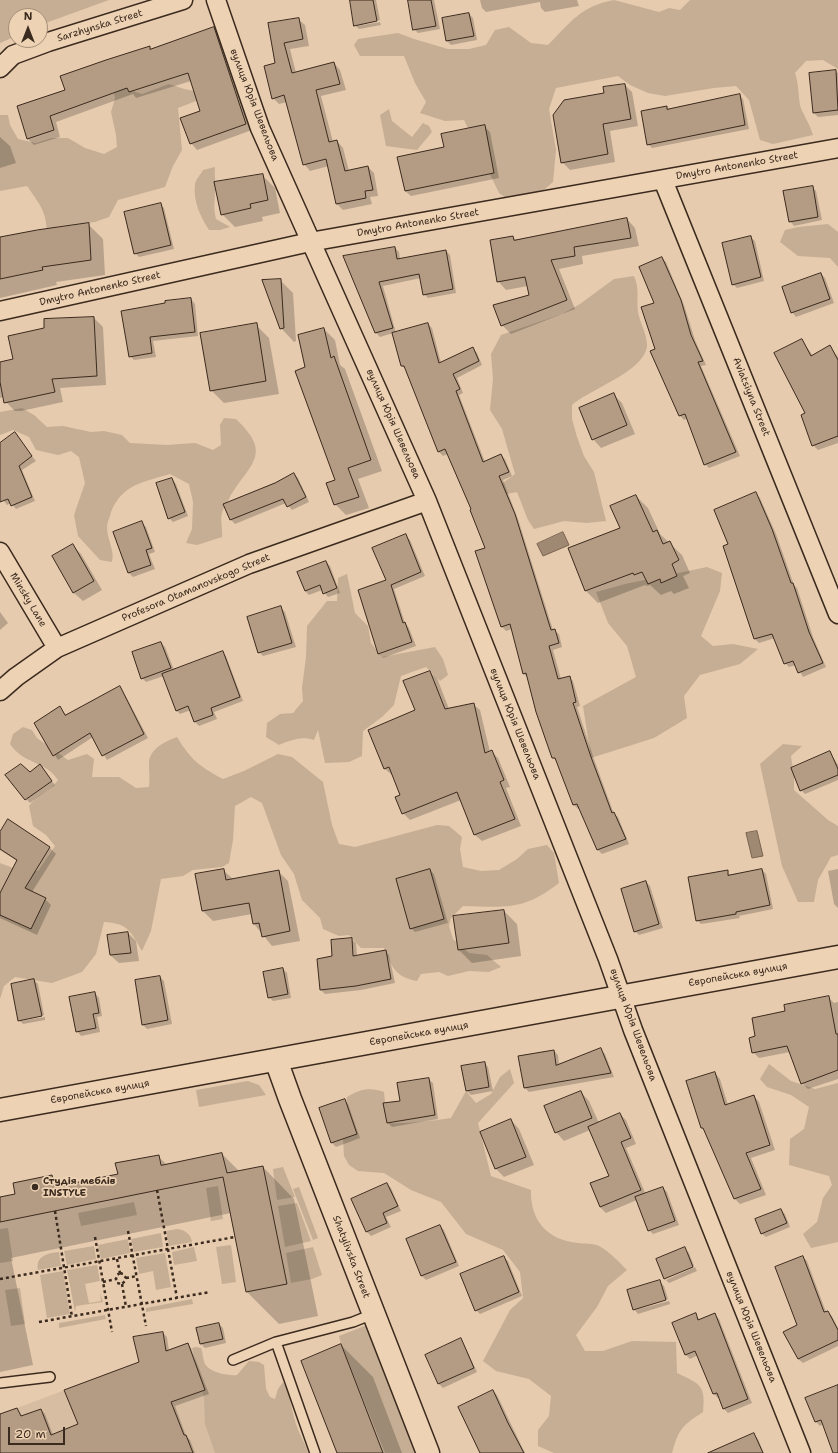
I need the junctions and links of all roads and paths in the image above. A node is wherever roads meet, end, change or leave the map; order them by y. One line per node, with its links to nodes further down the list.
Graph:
1 (182, 0): 3 (street, Sarzhynska Street)
2 (216, 0): 6 (street, вулиця Юрія Шевельова)
3 (0, 68)
4 (838, 148): 5 (street, Dmytro Antonenko Street)
5 (663, 180): 6 (street, Dmytro Antonenko Street); 10 (street, Aviatsiyna Street)
6 (310, 242): 7 (street, Dmytro Antonenko Street); 8 (street, вулиця Юрія Шевельова)
7 (0, 311)
8 (427, 501): 11 (street, Profesora Otamanovskogo Street); 14 (street, вулиця Юрія Шевельова)
9 (0, 552): 11 (street, Minsky Lane)
10 (838, 614)
11 (57, 648): 12 (street, Profesora Otamanovskogo Street)
12 (0, 691)
13 (838, 957): 14 (main road, Європейська вулиця)
14 (622, 996): 15 (main road, Європейська вулиця); 50 (street, вулиця Юрія Шевельова)
15 (276, 1060): 16 (main road, Європейська вулиця); 39 (main road, Shatylivska Street)
16 (0, 1110)
17 (157, 1190): 22 (path)
18 (54, 1211): 26 (path)
19 (128, 1231): 23 (path)
20 (95, 1237): 25 (path)
21 (235, 1237): 22 (path)
22 (168, 1249): 23 (path); 35 (path)
23 (133, 1256): 24 (path); 28 (path)
24 (117, 1258): 25 (path); 27 (path)
25 (99, 1262): 26 (path); 32 (path)
26 (64, 1268): 30 (path); 40 (path)
27 (120, 1273): 29 (path); 31 (path)
28 (136, 1276): 29 (path); 36 (path)
29 (126, 1278): 33 (path)
30 (0, 1279)
31 (116, 1280): 32 (path); 33 (path)
32 (103, 1282): 38 (path)
33 (122, 1284): 37 (path)
34 (210, 1292): 35 (path)
35 (177, 1298): 36 (path)
36 (142, 1304): 37 (path); 42 (path)
37 (126, 1307): 38 (path)
38 (108, 1310): 40 (path); 43 (path)
39 (373, 1314): 44 (lane); 49 (main road, Shatylivska Street)
40 (72, 1317): 41 (path)
41 (39, 1322)
42 (146, 1326)
43 (112, 1332)
44 (276, 1342): 45 (lane); 48 (lane)
45 (233, 1360)
46 (50, 1377): 47 (lane)
47 (0, 1383)
48 (315, 1453)
49 (428, 1453)
50 (801, 1453)

